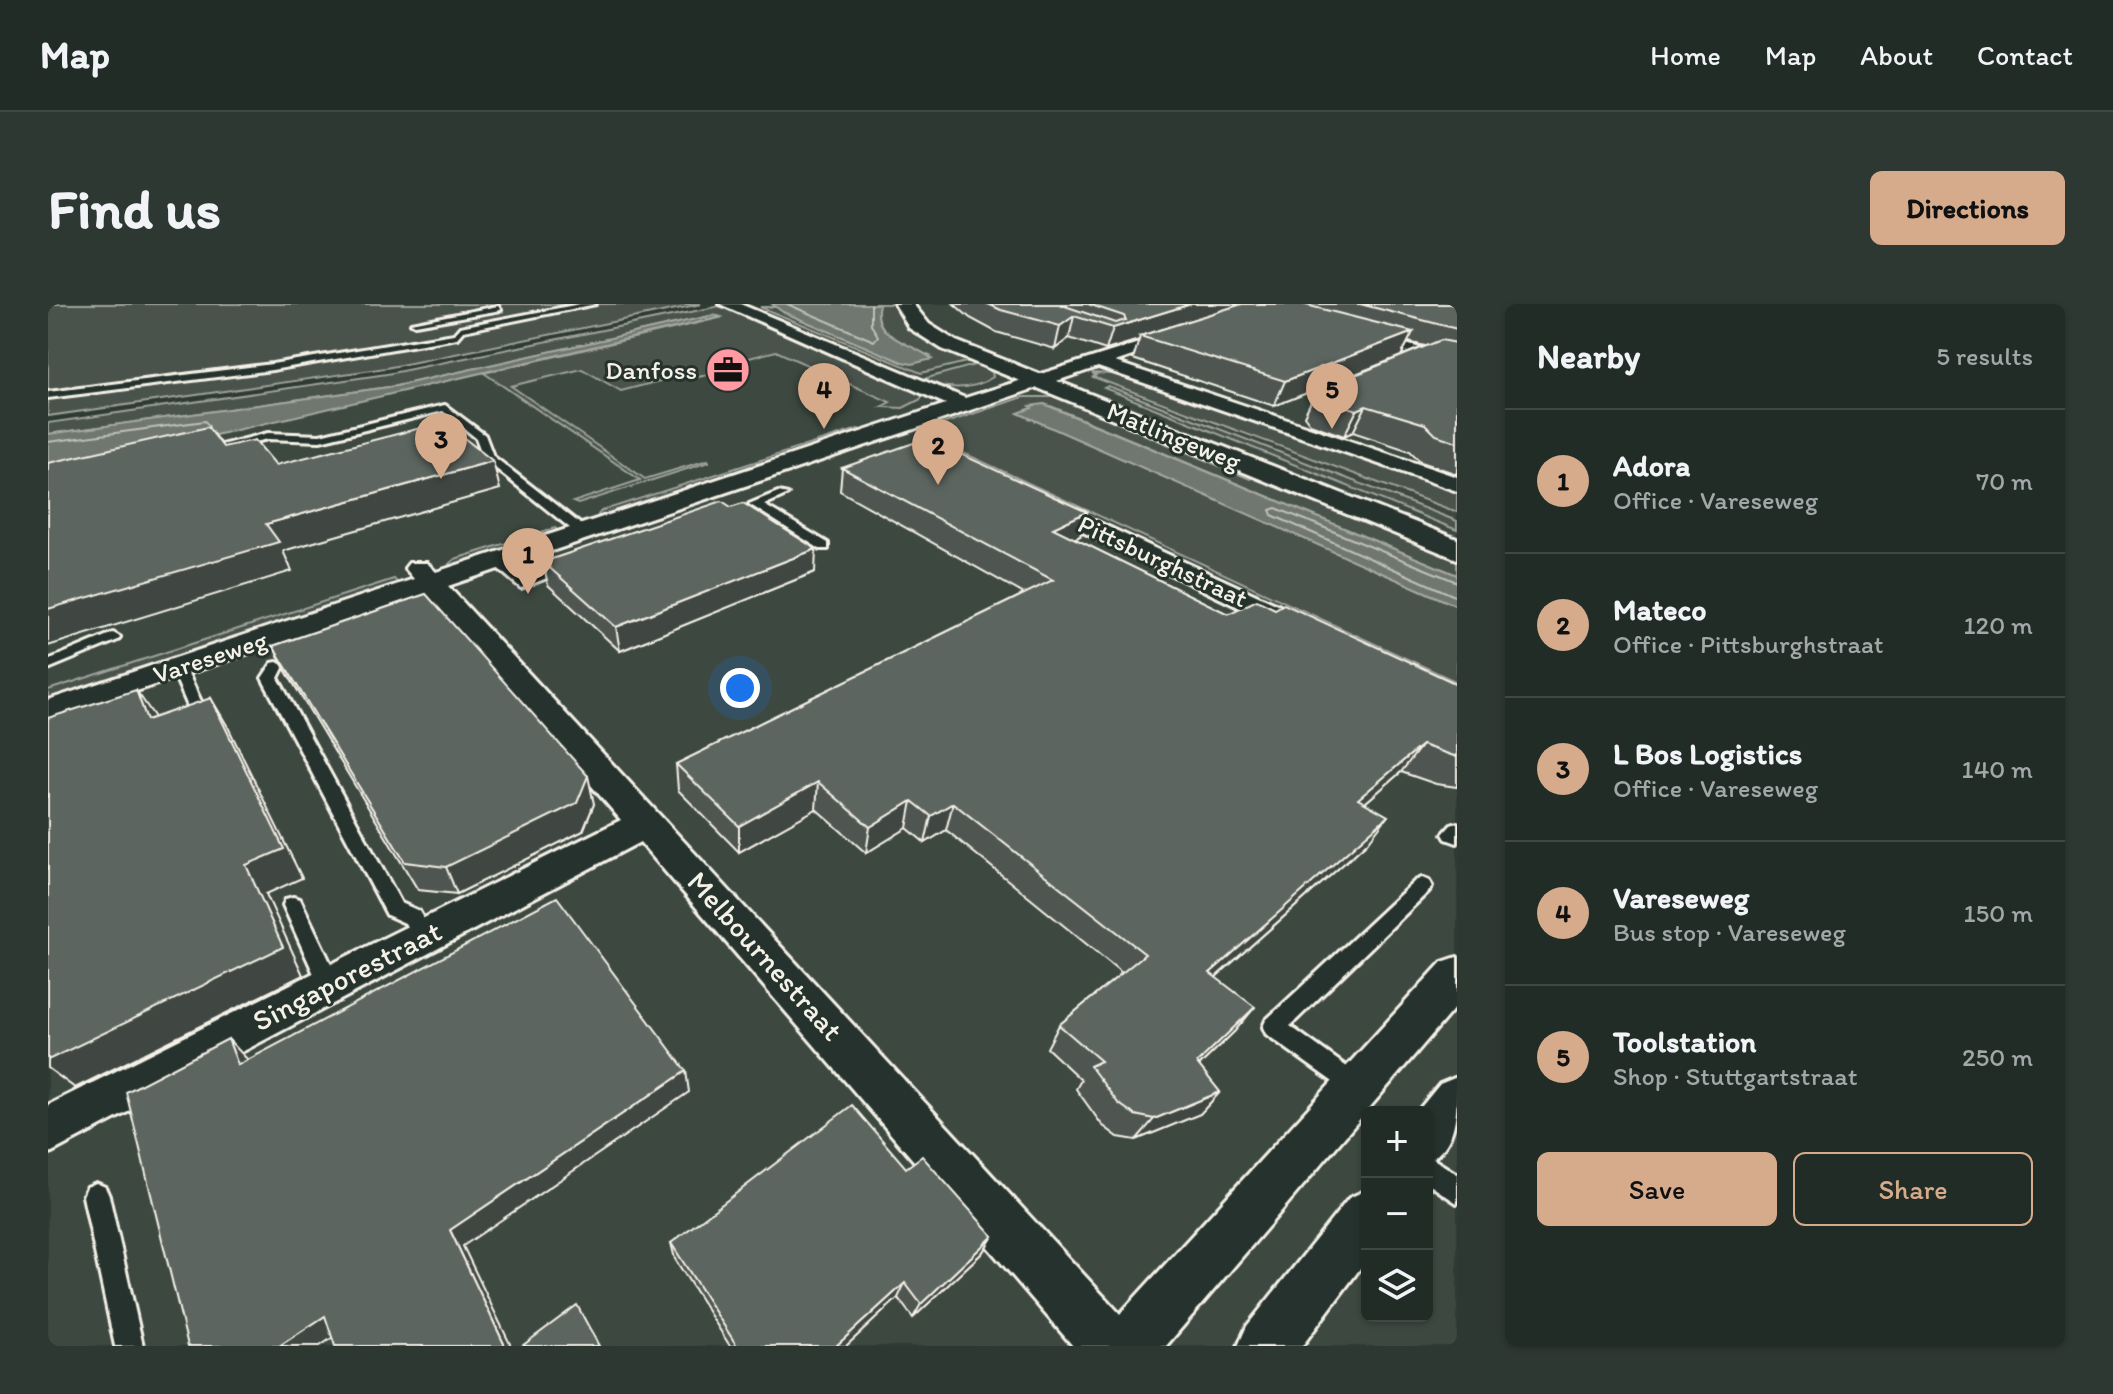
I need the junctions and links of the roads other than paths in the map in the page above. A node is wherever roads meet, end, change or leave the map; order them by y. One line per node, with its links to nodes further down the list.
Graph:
1 (592, 304): 18 (lane)
2 (727, 304): 19 (street)
3 (904, 304): 17 (main road, Matlingeweg)
4 (922, 304): 17 (main road, Matlingeweg)
5 (1230, 304): 17 (street, Vareseweg)
6 (1237, 304): 9 (street)
7 (1277, 304): 9 (street, Vareseweg)
8 (509, 306): 11 (lane)
9 (1260, 310): 10 (street); 14 (street, Vareseweg)
10 (1290, 318)
11 (415, 323)
12 (1335, 330): 13 (street)
13 (1426, 355): 15 (street); 16 (street)
14 (1099, 362): 17 (street, Vareseweg); 21 (street)
15 (1457, 363)
16 (1398, 366)
17 (1036, 375): 19 (street, Vareseweg); 29 (main road, Matlingeweg); 31 (main road, Matlingeweg)
18 (48, 395)
19 (955, 401): 22 (street, Vareseweg)
20 (1299, 408): 21 (street)
21 (1271, 420): 26 (street)
22 (879, 426): 23 (street); 25 (street, Vareseweg); 28 (street, Vareseweg)
23 (916, 444)
24 (194, 454): 28 (lane)
25 (752, 477): 28 (street, Vareseweg); 30 (lane)
26 (1457, 484)
27 (1015, 491): 35 (street, Pittsburghstraat)
28 (576, 526): 32 (street, Vareseweg); 34 (street, Vareseweg)
29 (1457, 534)
30 (824, 546)
31 (1457, 550)
32 (498, 562): 33 (lane); 34 (street, Vareseweg)
33 (577, 564)
34 (424, 575): 39 (street, Vareseweg); 40 (street, Vareseweg); 43 (street, Melbournestraat)
35 (1315, 633)
36 (113, 637): 37 (lane)
37 (48, 665)
38 (277, 666): 46 (lane)
39 (178, 667): 41 (street, Vareseweg); 42 (lane)
40 (48, 686)
41 (48, 711)
42 (204, 725)
43 (646, 823): 46 (street, Singaporestraat); 58 (street, Melbournestraat)
44 (1422, 886): 49 (lane)
45 (293, 905): 48 (lane)
46 (423, 937): 48 (street, Singaporestraat)
47 (1457, 975): 49 (street)
48 (330, 985): 51 (street, Singaporestraat)
49 (1357, 1088): 59 (street)
50 (1457, 1100): 52 (street)
51 (48, 1130)
52 (1433, 1130)
53 (1433, 1172): 54 (lane)
54 (1457, 1190)
55 (96, 1196): 57 (lane)
56 (1361, 1224): 60 (street)
57 (129, 1346)
58 (1111, 1346)
59 (1129, 1346)
60 (1267, 1346)

